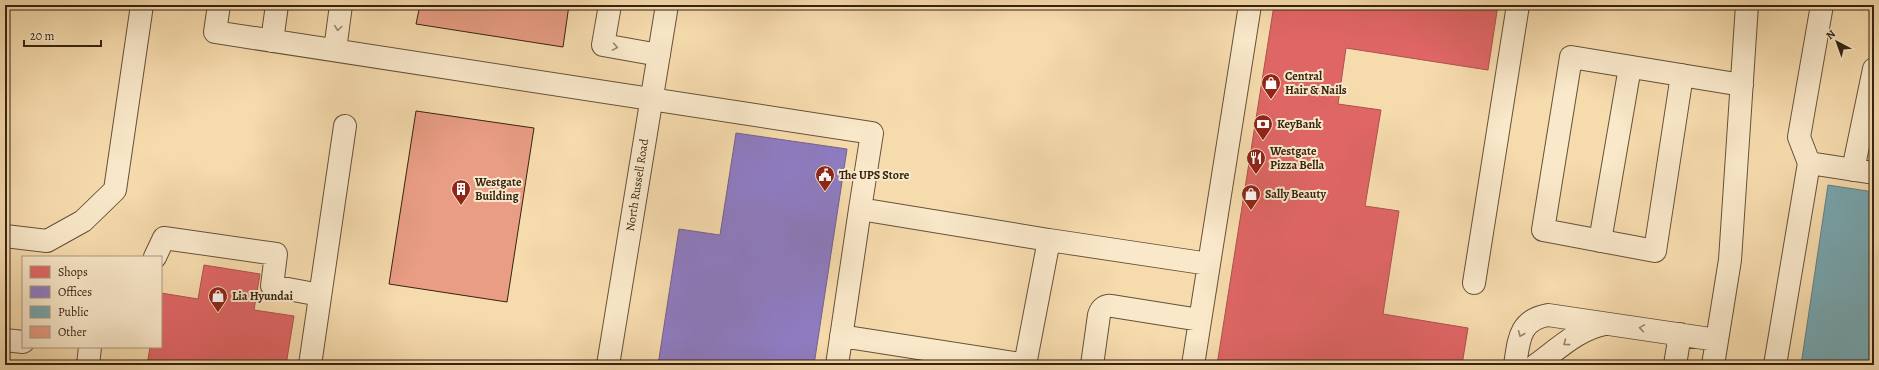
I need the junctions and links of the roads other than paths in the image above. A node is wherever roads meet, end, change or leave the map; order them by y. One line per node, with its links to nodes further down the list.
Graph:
1 (142, 5): 24 (lane)
2 (219, 5): 11 (lane)
3 (278, 5): 11 (lane)
4 (341, 5): 12 (lane, one-way to 12)
5 (610, 5): 13 (lane, one-way to 13)
6 (667, 5): 13 (lane, North Russell Road)
7 (1250, 5): 28 (lane)
8 (1518, 5): 29 (lane)
9 (1747, 5): 17 (lane)
10 (1822, 5): 20 (lane)
11 (272, 41): 12 (lane)
12 (334, 50): 18 (lane)
13 (659, 55): 18 (lane, North Russell Road)
14 (1630, 67): 16 (lane); 26 (lane); 26 (lane)
15 (1874, 69): 21 (lane)
16 (1682, 75): 17 (lane); 26 (lane)
17 (1742, 85): 36 (lane)
18 (651, 98): 23 (lane); 41 (lane, North Russell Road)
19 (345, 126): 30 (lane)
20 (1809, 163): 21 (lane); 50 (lane)
21 (1852, 170): 22 (lane)
22 (1874, 173)
23 (860, 210): 25 (lane); 34 (lane)
24 (5, 236)
25 (1049, 240): 28 (lane); 43 (lane)
26 (1600, 241)
27 (155, 256): 30 (lane)
28 (1209, 264): 31 (lane)
29 (1474, 283)
30 (320, 295): 40 (lane)
31 (1200, 320): 44 (lane); 45 (lane)
32 (1614, 324): 33 (lane, one-way to 32); 46 (lane, one-way to 46); 47 (lane, one-way to 47)
33 (1680, 334): 36 (lane); 48 (lane)
34 (841, 336): 42 (lane); 43 (lane)
35 (5, 340): 37 (lane)
36 (1718, 340): 49 (lane)
37 (22, 342)
38 (90, 348): 39 (lane)
39 (88, 365)
40 (310, 365)
41 (608, 365)
42 (837, 365)
43 (1026, 365)
44 (1092, 365)
45 (1193, 365)
46 (1515, 365)
47 (1536, 365)
48 (1675, 365)
49 (1713, 365)
50 (1775, 365)

